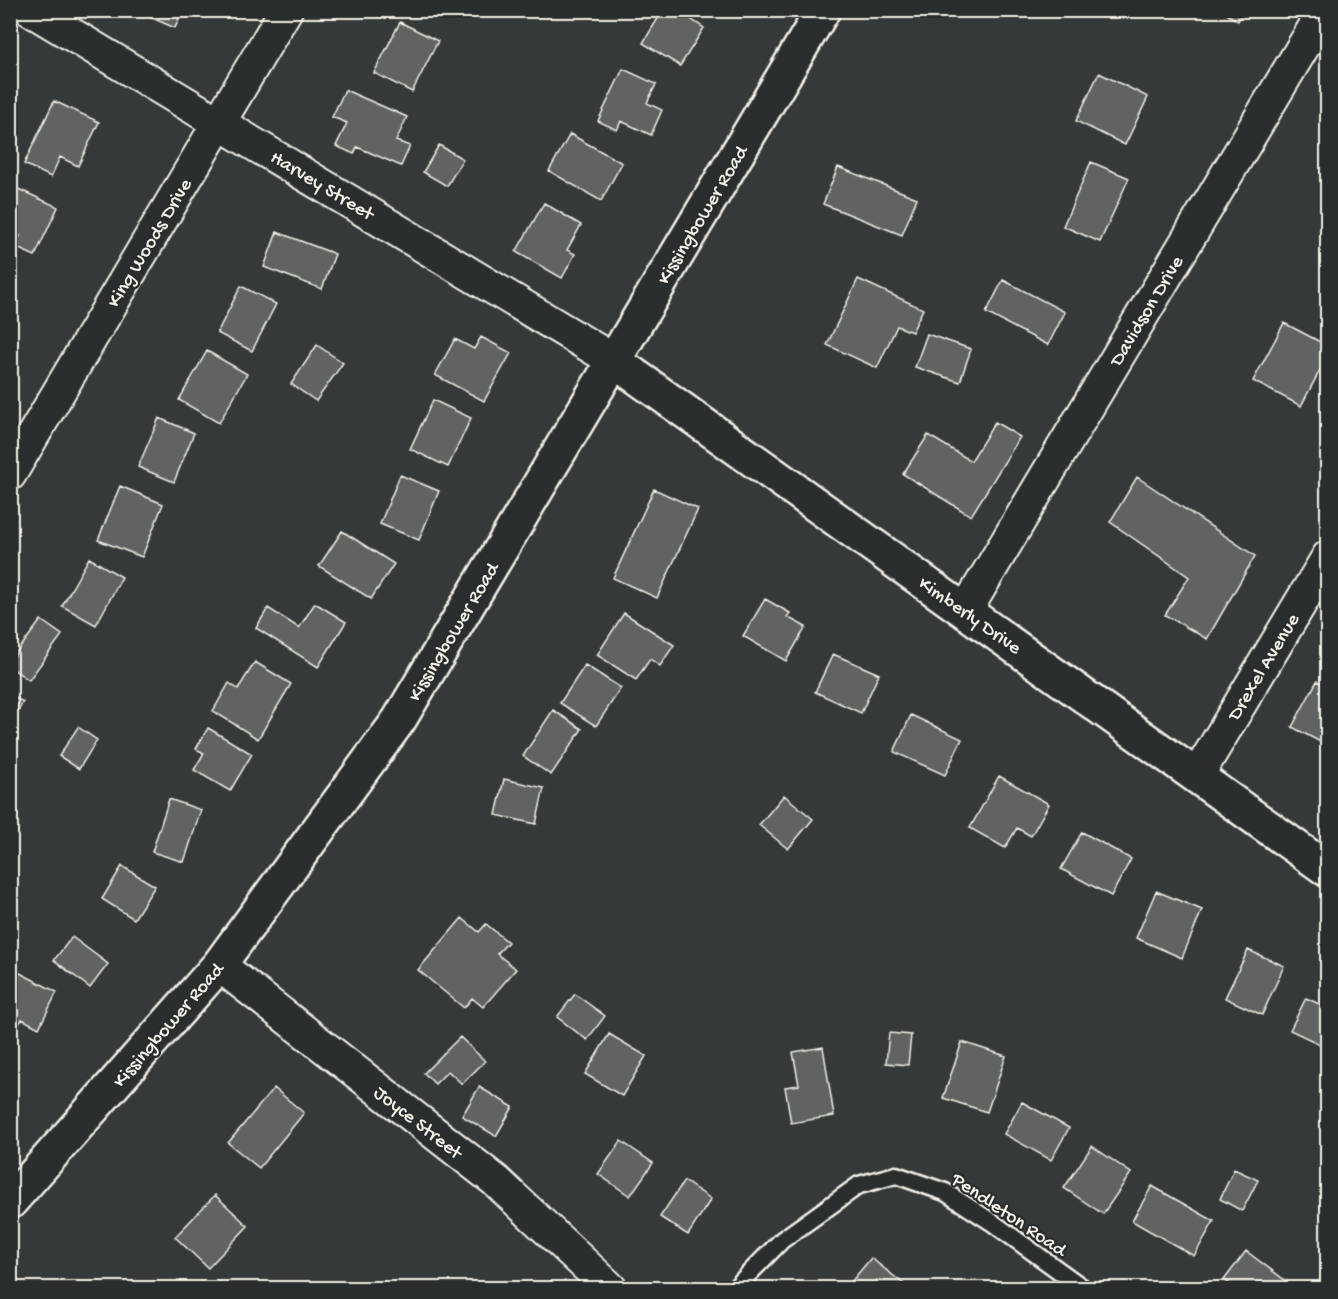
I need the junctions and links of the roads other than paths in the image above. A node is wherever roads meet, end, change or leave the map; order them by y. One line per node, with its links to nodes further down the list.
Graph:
1 (31, 10): 5 (street, Harvey Street)
2 (286, 10): 5 (street, King Woods Drive)
3 (824, 10): 6 (street, Kissingbower Road)
4 (1325, 10): 9 (street, Davidson Drive)
5 (219, 122): 6 (street, Harvey Street); 7 (street, King Woods Drive)
6 (613, 360): 9 (street, Kimberly Drive); 12 (street, Kissingbower Road)
7 (10, 474)
8 (1328, 557): 10 (street, Drexel Avenue)
9 (966, 610): 10 (street, Kimberly Drive)
10 (1197, 776): 11 (street, Kimberly Drive)
11 (1328, 870)
12 (219, 965): 13 (street, Kissingbower Road); 14 (street, Joyce Street)
13 (10, 1202)
14 (610, 1288)
15 (735, 1288): 16 (lane, Pendleton Road)
16 (1083, 1288)

